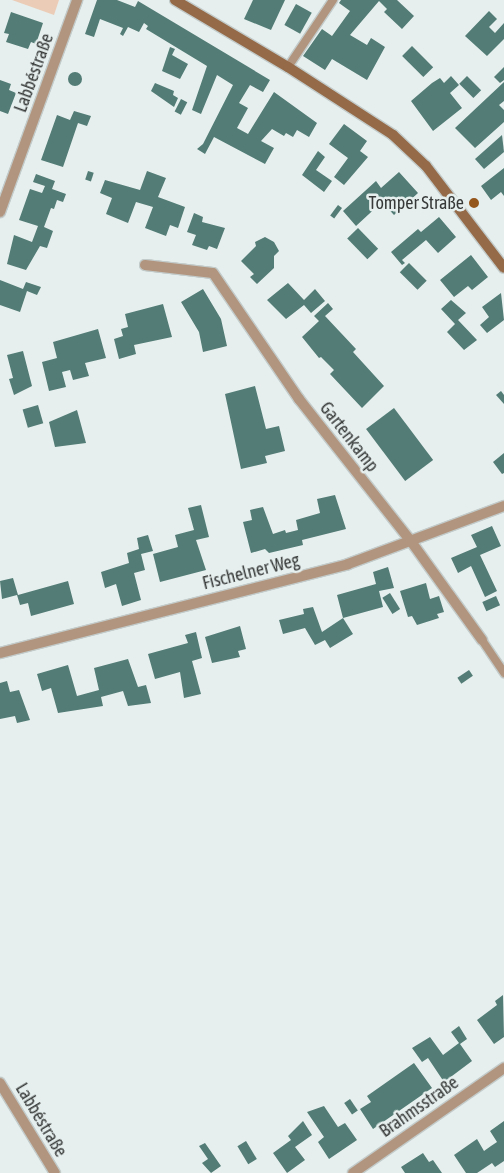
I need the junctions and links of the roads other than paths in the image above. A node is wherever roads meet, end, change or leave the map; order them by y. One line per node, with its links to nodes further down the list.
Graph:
1 (77, 0): 5 (street, Labbéstraße)
2 (175, 0): 4 (main road)
3 (333, 0): 4 (lane)
4 (288, 66): 7 (main road)
5 (0, 212)
6 (145, 265): 9 (street, Gartenkamp)
7 (504, 268)
8 (504, 506): 9 (street, Fischelner Weg)
9 (410, 540): 10 (street, Gartenkamp); 11 (street, Fischelner Weg)
10 (482, 640): 12 (lane, Gartenkamp)
11 (0, 653)
12 (504, 673)
13 (504, 1068): 16 (street, Brahmsstraße)
14 (0, 1083): 15 (street, Labbéstraße)
15 (55, 1173)
16 (353, 1173)

